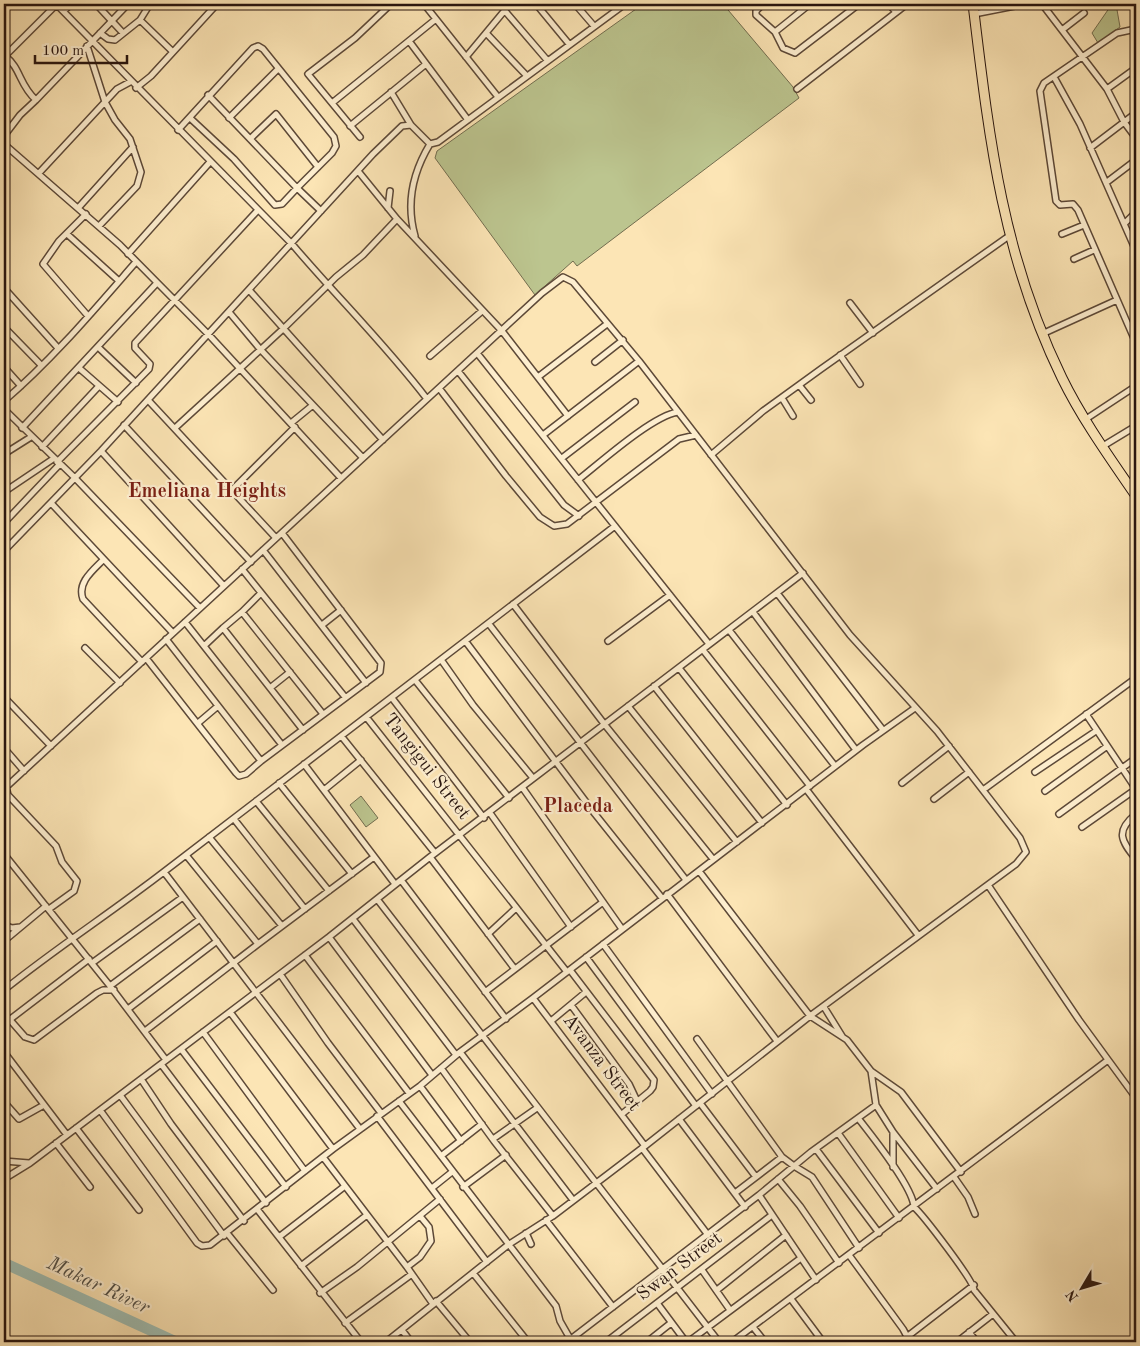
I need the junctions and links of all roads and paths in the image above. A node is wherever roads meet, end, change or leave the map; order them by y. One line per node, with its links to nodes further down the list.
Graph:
1 (56, 4): 23 (street); 42 (street)
2 (71, 4): 23 (street)
3 (96, 4): 27 (street)
4 (128, 4): 27 (street)
5 (150, 4): 28 (street)
6 (217, 4): 41 (street)
7 (391, 4): 60 (street)
8 (424, 4): 29 (street)
9 (510, 4): 22 (street)
10 (536, 4): 39 (street)
11 (575, 4): 30 (street)
12 (625, 4): 21 (street)
13 (763, 4): 32 (street)
14 (810, 4): 32 (street)
15 (859, 4): 32 (street)
16 (890, 4): 24 (street)
17 (907, 4): 24 (street)
18 (973, 4): 26 (main road)
19 (1025, 4): 26 (street)
20 (1042, 4): 31 (street)
21 (617, 6): 30 (street)
22 (505, 10): 35 (street); 45 (street)
23 (64, 11): 37 (street)
24 (896, 12): 53 (street)
25 (1084, 13): 31 (street)
26 (974, 14): 100 (main road)
27 (112, 20): 33 (street); 34 (street)
28 (140, 20): 34 (street); 41 (street)
29 (436, 20): 38 (street); 43 (street)
30 (594, 26): 39 (street)
31 (1062, 30): 44 (street)
32 (775, 32)
33 (100, 33): 34 (street); 37 (street)
34 (123, 33)
35 (487, 34): 43 (street); 49 (street)
36 (1136, 35): 44 (street)
37 (92, 41): 40 (street); 51 (street)
38 (409, 41): 46 (street); 60 (street)
39 (569, 44): 45 (street)
40 (87, 46): 58 (street); 59 (street)
41 (173, 52): 52 (street)
42 (4, 56): 58 (street)
43 (466, 57): 57 (street)
44 (1084, 57): 50 (street); 54 (street)
45 (548, 60): 49 (street)
46 (426, 64): 55 (street); 64 (street)
47 (1136, 68): 54 (street)
48 (278, 70): 56 (street); 63 (street); 81 (street)
49 (526, 75): 57 (street)
50 (1054, 77): 76 (street); 96 (street)
51 (130, 82): 52 (street); 59 (street)
52 (136, 88): 68 (street)
53 (797, 89)
54 (1107, 89): 65 (street)
55 (391, 92): 66 (street); 67 (street)
56 (208, 95): 62 (street); 63 (street)
57 (498, 97): 64 (street)
58 (36, 100): 69 (street)
59 (105, 102): 75 (street); 83 (street)
60 (332, 103): 67 (street)
61 (1136, 114): 65 (street)
62 (190, 118): 68 (street); 85 (street)
63 (229, 118): 72 (street)
64 (468, 120): 74 (street)
65 (1124, 122): 71 (street); 76 (street)
66 (411, 125): 74 (street); 82 (street)
67 (350, 126): 70 (street)
68 (178, 130): 80 (street)
69 (4, 136)
70 (360, 137)
71 (1136, 138)
72 (250, 139): 81 (street); 85 (street)
73 (4, 144): 83 (street)
74 (430, 144): 99 (street)
75 (134, 147): 77 (street); 78 (street)
76 (1090, 148): 84 (street)
77 (128, 153): 78 (street); 87 (street)
78 (135, 158): 95 (street)
79 (1136, 160): 84 (street)
80 (210, 162): 89 (street); 104 (street)
81 (318, 167): 85 (street)
82 (358, 171): 88 (street); 90 (street)
83 (38, 173): 87 (street)
84 (1107, 182): 94 (street)
85 (297, 188): 90 (street)
86 (390, 191): 88 (street)
87 (79, 208): 92 (street)
88 (388, 208): 93 (street)
89 (258, 210): 101 (street); 112 (street)
90 (321, 211): 101 (street)
91 (1136, 212): 94 (street)
92 (86, 214): 95 (street); 97 (street)
93 (397, 218): 99 (street); 109 (street)
94 (1125, 223): 103 (street)
95 (99, 226): 104 (street)
96 (1084, 226): 98 (street); 102 (street)
97 (67, 234): 107 (street); 117 (street)
98 (1062, 234)
99 (415, 236): 115 (street)
100 (1009, 236): 122 (street); 123 (main road)
101 (292, 244): 109 (street); 111 (street)
102 (1094, 250): 105 (street); 113 (street)
103 (1136, 251)
104 (128, 254): 106 (street)
105 (1074, 259)
106 (135, 262): 107 (street); 108 (street)
107 (119, 281): 117 (street)
108 (156, 284): 112 (street); 127 (street)
109 (328, 286): 120 (street); 149 (street)
110 (4, 288): 128 (street)
111 (250, 290): 116 (street); 120 (street)
112 (174, 300): 124 (street); 141 (street)
113 (1117, 300): 123 (street); 126 (street)
114 (850, 303): 122 (street)
115 (482, 311): 121 (street); 132 (street)
116 (229, 312): 124 (street); 129 (street)
117 (88, 316): 128 (street)
118 (607, 324): 121 (street); 125 (street); 140 (street)
119 (4, 327): 135 (street)
120 (283, 329): 129 (street); 169 (street)
121 (502, 331): 130 (street); 140 (street)
122 (872, 333): 131 (street)
123 (1042, 334): 160 (main road)
124 (209, 335): 138 (street); 150 (street)
125 (623, 340): 133 (street); 134 (street)
126 (1136, 343)
127 (98, 347): 137 (street); 141 (street)
128 (58, 348): 135 (street)
129 (260, 349): 138 (street); 155 (street)
130 (477, 353): 139 (street); 166 (street)
131 (840, 355): 142 (street); 145 (street)
132 (430, 356)
133 (639, 361): 157 (street); 158 (street)
134 (596, 362)
135 (41, 365): 143 (street)
136 (4, 368): 143 (street)
137 (79, 368): 144 (street); 164 (street)
138 (240, 370): 162 (street); 165 (street)
139 (458, 371): 147 (street); 187 (street)
140 (538, 377): 158 (street)
141 (136, 383): 153 (street)
142 (860, 384)
143 (21, 386): 152 (street)
144 (99, 386): 153 (street); 172 (street)
145 (799, 386): 148 (street); 151 (street)
146 (1136, 386): 160 (street)
147 (439, 388): 149 (street); 187 (street)
148 (782, 398): 159 (street); 175 (street)
149 (427, 399): 169 (street)
150 (148, 400): 161 (street); 165 (street)
151 (811, 400)
152 (4, 401)
153 (118, 402): 178 (street)
154 (635, 402): 177 (street)
155 (313, 405): 162 (street); 176 (street)
156 (4, 409): 164 (street)
157 (678, 412): 167 (street); 181 (street)
158 (568, 416): 166 (street)
159 (793, 416)
160 (1086, 420): 171 (main road)
161 (124, 425): 173 (street); 195 (street)
162 (293, 425): 180 (street); 182 (street)
163 (1136, 426): 171 (street)
164 (22, 428): 168 (street)
165 (175, 428): 182 (street)
166 (543, 435): 177 (street)
167 (696, 435): 175 (street); 186 (street)
168 (31, 436): 172 (street); 174 (street)
169 (383, 440): 176 (street)
170 (4, 446): 174 (street)
171 (1103, 446): 184 (main road)
172 (42, 448): 178 (street)
173 (101, 451): 179 (street); 198 (street)
174 (6, 453)
175 (711, 455): 197 (street)
176 (363, 458): 180 (street)
177 (562, 458): 181 (street)
178 (56, 462): 179 (street); 183 (street); 188 (street)
179 (74, 477): 185 (street); 203 (street)
180 (341, 478): 190 (street)
181 (578, 480): 186 (street)
182 (232, 490): 191 (street)
183 (4, 492)
184 (1136, 495)
185 (51, 503): 193 (street); 194 (street)
186 (597, 503): 187 (street); 189 (street)
187 (579, 516)
188 (4, 523)
189 (615, 526): 201 (street); 202 (street)
190 (282, 533): 191 (street); 204 (street)
191 (276, 538): 192 (street)
192 (263, 550): 195 (street); 209 (street)
193 (4, 551)
194 (103, 560): 212 (street); 220 (street)
195 (250, 562): 196 (street)
196 (242, 569): 198 (street); 199 (street)
197 (803, 573): 200 (street); 235 (street)
198 (224, 586): 203 (street)
199 (261, 593): 205 (street); 231 (street)
200 (777, 593): 206 (street); 242 (street)
201 (670, 595): 214 (street); 216 (street)
202 (513, 604): 208 (street); 240 (street)
203 (200, 608): 207 (street)
204 (341, 610): 209 (street); 227 (street)
205 (242, 612): 210 (street); 223 (street)
206 (753, 612): 211 (street); 251 (street)
207 (185, 622): 212 (street); 217 (street)
208 (489, 624): 215 (street); 245 (street)
209 (322, 625): 227 (street)
210 (223, 628): 217 (street); 229 (street)
211 (729, 630): 216 (street); 257 (street)
212 (173, 633): 213 (street)
213 (166, 639): 220 (street); 233 (street)
214 (608, 640)
215 (466, 642): 221 (street); 255 (street)
216 (710, 644): 219 (street)
217 (205, 645): 246 (street)
218 (85, 648): 226 (street)
219 (703, 650): 222 (street); 267 (street)
220 (144, 660): 226 (street); 239 (street)
221 (442, 661): 225 (street); 262 (street)
222 (679, 668): 228 (street); 275 (street)
223 (290, 672): 229 (street); 236 (street)
224 (1136, 678): 237 (street)
225 (415, 680): 232 (street); 272 (street)
226 (120, 682): 247 (street)
227 (366, 683): 231 (street)
228 (654, 686): 234 (street); 281 (street)
229 (270, 688): 241 (street)
230 (4, 697): 247 (street)
231 (345, 697): 236 (street)
232 (392, 698): 238 (street); 279 (street)
233 (218, 706): 239 (street); 254 (street)
234 (628, 706): 240 (street); 285 (street)
235 (915, 708): 242 (street); 248 (street)
236 (323, 714): 241 (street)
237 (1086, 714): 243 (street); 270 (street)
238 (368, 718): 244 (street); 283 (street, Tangigui Street)
239 (198, 724): 254 (street)
240 (605, 725): 245 (street); 291 (street)
241 (303, 730): 246 (street)
242 (883, 730): 251 (street)
243 (1096, 731): 249 (street); 261 (street)
244 (342, 737): 253 (street); 256 (street)
245 (582, 743): 255 (street); 297 (street)
246 (282, 745): 254 (street)
247 (51, 746): 259 (street)
248 (950, 746): 260 (street); 264 (street)
249 (1106, 747): 258 (street); 271 (street)
250 (4, 748): 259 (street)
251 (856, 750): 257 (street)
252 (1136, 758): 258 (street)
253 (361, 760): 269 (street); 286 (street)
254 (261, 761)
255 (556, 762): 262 (street); 303 (street)
256 (304, 764): 263 (street); 269 (street)
257 (835, 766): 267 (street)
258 (1122, 769): 268 (street); 277 (street)
259 (24, 771): 266 (street)
260 (969, 772): 270 (street); 273 (street)
261 (1035, 772)
262 (533, 778): 265 (street)
263 (279, 783): 274 (street); 295 (street)
264 (902, 783)
265 (522, 787): 272 (street); 305 (street)
266 (5, 788): 306 (street)
267 (808, 788): 275 (street); 317 (street)
268 (1136, 789): 282 (street)
269 (324, 790): 289 (street)
270 (983, 790): 299 (street)
271 (1045, 792)
272 (509, 798): 276 (street)
273 (934, 799)
274 (256, 802): 280 (street); 300 (street)
275 (787, 805): 281 (street)
276 (490, 813): 279 (street); 314 (street)
277 (1059, 814)
278 (1136, 814): 292 (street)
279 (484, 818): 283 (street)
280 (234, 819): 284 (street); 307 (street)
281 (762, 823): 285 (street)
282 (1082, 827)
283 (460, 836): 286 (street); 308 (street, Tangigui Street)
284 (209, 837): 288 (street); 312 (street)
285 (737, 842): 291 (street)
286 (435, 853): 290 (street)
287 (4, 854): 306 (street)
288 (186, 855): 294 (street); 322 (street)
289 (374, 857): 295 (street); 298 (street)
290 (430, 857): 296 (street); 316 (street)
291 (713, 859): 293 (street)
292 (1136, 859)
293 (699, 871): 297 (street); 343 (street)
294 (164, 872): 302 (street); 319 (street)
295 (352, 874): 300 (street)
296 (401, 880): 298 (street); 334 (street)
297 (686, 880): 301 (street)
298 (395, 884): 304 (street)
299 (988, 885): 317 (street); 358 (street)
300 (329, 891): 307 (street)
301 (667, 894): 303 (street); 353 (street)
302 (183, 897): 309 (street); 327 (street)
303 (662, 898): 315 (street)
304 (377, 899): 310 (street); 350 (street)
305 (603, 902): 314 (street); 315 (street)
306 (48, 907): 313 (street); 319 (street)
307 (305, 909): 312 (street)
308 (515, 909): 316 (street); 324 (street, Tangigui Street)
309 (200, 919): 321 (street); 332 (street)
310 (352, 919): 318 (street); 356 (street)
311 (4, 925): 313 (street)
312 (282, 926): 322 (street)
313 (21, 927): 320 (street)
314 (571, 927): 324 (street)
315 (622, 929): 323 (street)
316 (488, 934): 329 (street)
317 (918, 935): 339 (street)
318 (329, 937): 325 (street); 362 (street)
319 (73, 939): 327 (street); 333 (street)
320 (4, 941)
321 (217, 941): 328 (street); 340 (street)
322 (258, 944): 328 (street)
323 (603, 944): 326 (street); 367 (street)
324 (545, 946): 329 (street); 330 (street, Tangigui Street)
325 (305, 955): 331 (street); 366 (street)
326 (586, 957): 330 (street); 373 (street)
327 (91, 961): 332 (street); 344 (street)
328 (234, 963): 336 (street); 348 (street)
329 (514, 968): 334 (street)
330 (568, 971): 335 (street, Tangigui Street); 337 (street)
331 (280, 974): 336 (street); 378 (street)
332 (112, 988): 340 (street); 344 (street)
333 (4, 990)
334 (485, 992): 345 (street)
335 (586, 992): 338 (street); 371 (street, Tangigui Street)
336 (255, 993): 341 (street); 385 (street)
337 (533, 998): 345 (street); 346 (street, Avanza Street)
338 (571, 1005): 346 (street); 371 (street)
339 (824, 1007): 343 (street); 351 (street)
340 (128, 1009): 348 (street)
341 (230, 1012): 349 (street); 393 (street)
342 (4, 1013): 344 (street)
343 (810, 1016): 351 (street); 353 (street)
344 (10, 1019): 347 (street)
345 (506, 1019): 350 (street)
346 (551, 1021): 379 (street, Avanza Street)
347 (4, 1024)
348 (145, 1031): 357 (street)
349 (203, 1032): 354 (street); 403 (street)
350 (482, 1036): 356 (street); 376 (street)
351 (842, 1036): 361 (street)
352 (697, 1039): 364 (street)
353 (777, 1041): 364 (street)
354 (181, 1049): 357 (street); 412 (street)
355 (4, 1052): 374 (street)
356 (458, 1053): 360 (street); 383 (street)
357 (166, 1060): 359 (street)
358 (1108, 1060): 369 (street); 405 (street)
359 (160, 1064): 363 (street); 421 (street)
360 (441, 1068): 362 (street); 382 (street)
361 (871, 1071): 375 (street); 405 (street)
362 (432, 1075): 365 (street)
363 (141, 1079): 368 (street); 432 (street)
364 (726, 1081): 367 (street); 398 (street)
365 (420, 1086): 366 (street); 390 (street)
366 (409, 1093): 370 (street)
367 (712, 1094): 373 (street)
368 (120, 1095): 377 (street); 436 (street)
369 (1136, 1098)
370 (399, 1101): 378 (street); 395 (street)
371 (637, 1101): 379 (street)
372 (4, 1102): 374 (street)
373 (698, 1104): 381 (street); 406 (street)
374 (44, 1105): 388 (street)
375 (876, 1105): 380 (street); 386 (street)
376 (537, 1108): 383 (street); 410 (street)
377 (100, 1110): 384 (street); 436 (street)
378 (379, 1114): 385 (street); 415 (street)
379 (622, 1114): 392 (street, Avanza Street)
380 (858, 1118): 387 (street); 402 (street)
381 (679, 1119): 392 (street); 417 (street)
382 (482, 1124): 389 (street); 390 (street)
383 (514, 1125): 389 (street); 420 (street)
384 (76, 1128): 388 (street); 425 (street)
385 (360, 1129): 393 (street)
386 (893, 1132): 402 (street); 416 (street)
387 (838, 1133): 394 (street); 431 (street)
388 (67, 1135): 391 (street)
389 (493, 1139): 396 (street)
390 (461, 1141): 395 (street)
391 (56, 1143): 400 (street); 414 (street)
392 (643, 1147): 410 (street); 437 (street, Avanza Street)
393 (334, 1149): 397 (street)
394 (816, 1149): 401 (street); 435 (street)
395 (441, 1156): 404 (street)
396 (506, 1156): 413 (street); 430 (street)
397 (323, 1157): 403 (street); 411 (street)
398 (782, 1157): 401 (street); 406 (street)
399 (4, 1160): 400 (street)
400 (30, 1163): 408 (street)
401 (794, 1166): 409 (street); 443 (street)
402 (893, 1167): 423 (street)
403 (305, 1171): 412 (street)
404 (452, 1172): 413 (street); 415 (street)
405 (961, 1172): 407 (street)
406 (756, 1177): 417 (street)
407 (954, 1177): 416 (street); 426 (street)
408 (4, 1179)
409 (778, 1180): 418 (street); 447 (street)
410 (596, 1183): 420 (street); 450 (street)
411 (345, 1186): 428 (street); 439 (street)
412 (286, 1187): 421 (street)
413 (463, 1187): 442 (street)
414 (90, 1188)
415 (432, 1188): 419 (street)
416 (937, 1189): 423 (street)
417 (735, 1192): 422 (street)
418 (759, 1196): 422 (street); 427 (street)
419 (440, 1199): 429 (street); 446 (street)
420 (573, 1200): 430 (street)
421 (266, 1202): 424 (street)
422 (745, 1207): 437 (street)
423 (914, 1207): 431 (street); 455 (street)
424 (257, 1209): 432 (street); 439 (street)
425 (139, 1210)
426 (975, 1214)
427 (772, 1215): 438 (street); 451 (street, Swan Street)
428 (367, 1216): 440 (street); 448 (street)
429 (420, 1216): 440 (street); 449 (street)
430 (553, 1216): 433 (street)
431 (899, 1218): 435 (street)
432 (244, 1220): 436 (street)
433 (546, 1220): 434 (street); 463 (street)
434 (526, 1233): 441 (street); 442 (street)
435 (878, 1233): 443 (street)
436 (225, 1234): 457 (street)
437 (708, 1235): 450 (street)
438 (786, 1235): 445 (street); 458 (street)
439 (279, 1238): 448 (street)
440 (387, 1243): 449 (street); 459 (street)
441 (530, 1244)
442 (508, 1245): 446 (street); 473 (street)
443 (859, 1248): 444 (street)
444 (849, 1255): 447 (street); 472 (street)
445 (801, 1258): 454 (street); 464 (street)
446 (487, 1262): 452 (street)
447 (839, 1263): 454 (street)
448 (301, 1266): 459 (street)
449 (407, 1267): 453 (street)
450 (664, 1269): 456 (street); 463 (street)
451 (702, 1270): 456 (street, Swan Street); 458 (street)
452 (473, 1273): 461 (street); 478 (street)
453 (412, 1274): 461 (street); 466 (street)
454 (816, 1280): 460 (street)
455 (974, 1285): 465 (street); 472 (street)
456 (677, 1288): 462 (street, Swan Street); 469 (street)
457 (273, 1290)
458 (718, 1290): 464 (street)
459 (320, 1293): 466 (street)
460 (791, 1299): 468 (street); 485 (street)
461 (434, 1303): 470 (street); 477 (street)
462 (657, 1303): 467 (street); 479 (street, Swan Street)
463 (613, 1307): 473 (street)
464 (730, 1310): 469 (street)
465 (993, 1314): 471 (street); 488 (street)
466 (345, 1323): 474 (street)
467 (671, 1323): 480 (street); 481 (street)
468 (753, 1327): 483 (street); 484 (street)
469 (707, 1328): 481 (street); 482 (street)
470 (402, 1330): 475 (street); 476 (street)
471 (970, 1332): 486 (street); 487 (street)
472 (909, 1339)
473 (570, 1341)
474 (361, 1342)
475 (386, 1342)
476 (411, 1342)
477 (470, 1342)
478 (528, 1342)
479 (606, 1342)
480 (646, 1342)
481 (687, 1342)
482 (719, 1342)
483 (732, 1342)
484 (764, 1342)
485 (823, 1342)
486 (957, 1342)
487 (977, 1342)
488 (1016, 1342)

